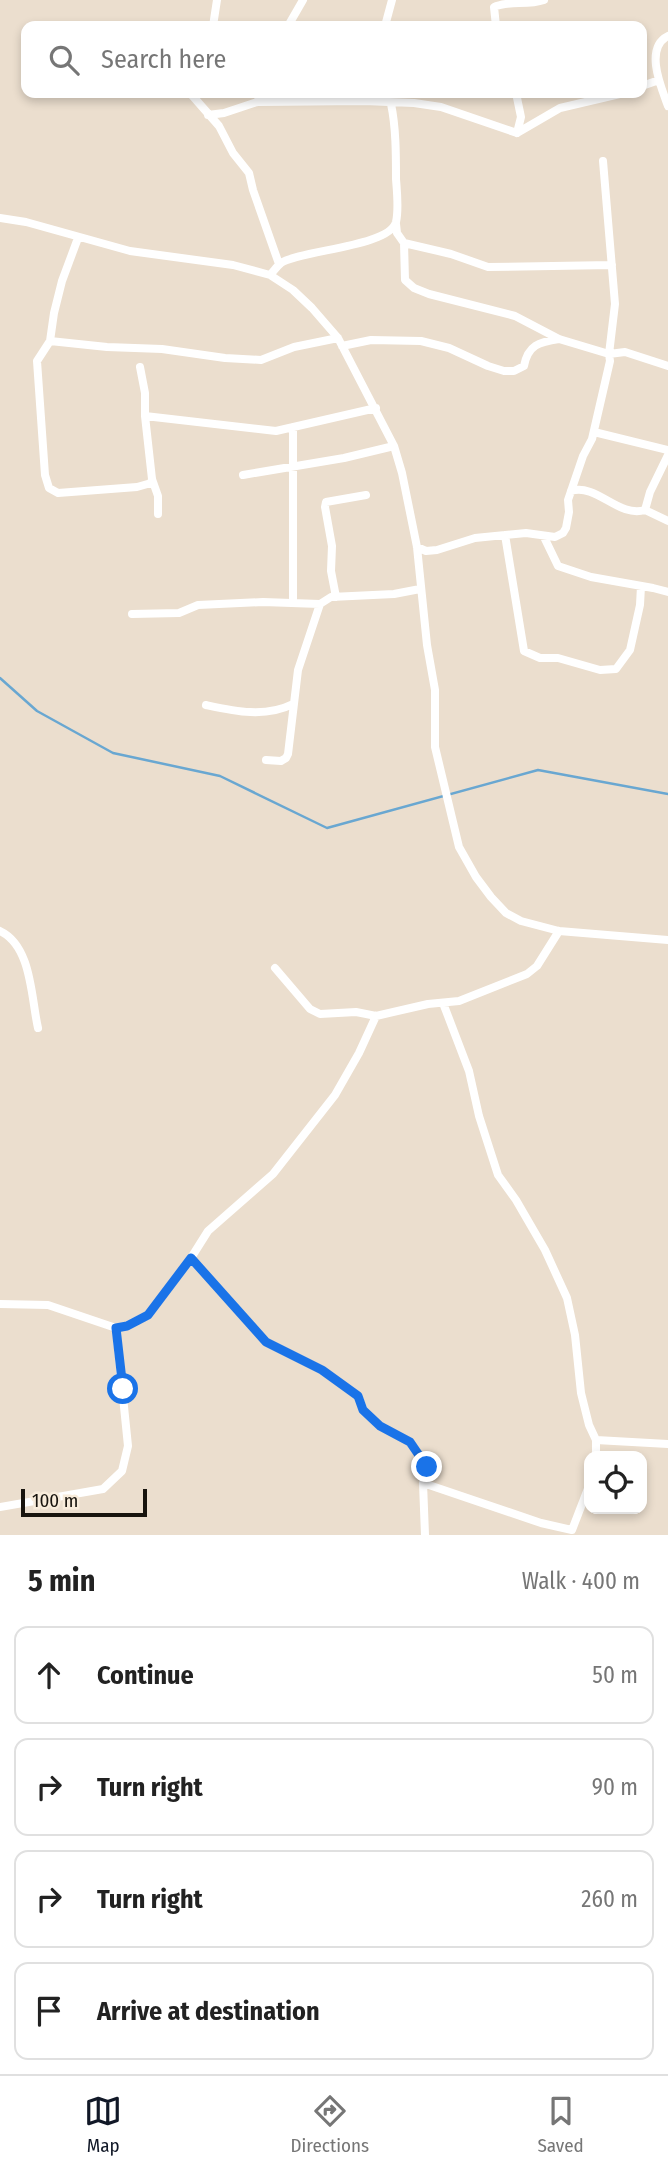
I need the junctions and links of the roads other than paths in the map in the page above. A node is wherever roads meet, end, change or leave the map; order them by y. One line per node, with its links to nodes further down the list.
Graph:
1 (217, 0): 5 (street)
2 (303, 0): 6 (street)
3 (393, 0): 7 (street)
4 (544, 0): 8 (street)
5 (214, 21)
6 (291, 21)
7 (387, 21)
8 (495, 21)
9 (668, 36): 10 (street)
10 (659, 80): 11 (street); 20 (street)
11 (647, 84)
12 (194, 98): 21 (street)
13 (259, 98): 18 (street)
14 (343, 98): 18 (street)
15 (369, 98): 19 (street)
16 (517, 98): 22 (street)
17 (603, 98): 22 (street)
18 (257, 102): 21 (street)
19 (391, 104): 22 (street); 25 (street)
20 (668, 106)
21 (208, 115): 28 (street)
22 (517, 133)
23 (603, 161): 29 (street)
24 (0, 218): 26 (street)
25 (396, 224): 27 (street); 28 (street)
26 (78, 238): 30 (street); 32 (street)
27 (404, 243): 29 (street); 31 (street)
28 (279, 264): 30 (street)
29 (612, 265): 34 (street)
30 (270, 275): 33 (street)
31 (559, 339): 33 (street); 34 (street)
32 (50, 341): 33 (street); 45 (street)
33 (340, 342): 37 (street)
34 (609, 354): 35 (street); 40 (street)
35 (668, 366)
36 (140, 367): 38 (street)
37 (376, 408): 39 (street); 41 (street)
38 (145, 416): 39 (street); 45 (street)
39 (293, 427): 43 (street)
40 (594, 432): 42 (street); 46 (street)
41 (394, 446): 43 (street); 53 (street)
42 (668, 453): 48 (street)
43 (294, 466): 44 (street); 58 (street)
44 (243, 475)
45 (152, 479): 49 (street)
46 (571, 491): 48 (street); 52 (street)
47 (366, 495): 57 (street)
48 (645, 510): 50 (street)
49 (158, 514)
50 (668, 522)
51 (505, 535): 52 (street); 53 (street); 54 (street)
52 (544, 537): 54 (street)
53 (417, 547): 55 (street)
54 (641, 586): 56 (street)
55 (420, 589): 57 (street); 65 (street)
56 (668, 592)
57 (336, 597): 59 (street)
58 (293, 603): 59 (street); 60 (street)
59 (320, 604): 61 (street)
60 (132, 614)
61 (293, 704): 62 (street); 63 (street)
62 (206, 705)
63 (266, 760)
64 (0, 931): 70 (street)
65 (559, 931): 66 (street); 68 (street)
66 (668, 940)
67 (275, 968): 69 (street)
68 (443, 1003): 69 (street); 74 (street)
69 (376, 1016): 71 (street)
70 (38, 1028)
71 (191, 1258): 73 (street); 77 (street)
72 (0, 1304): 73 (street)
73 (116, 1328): 79 (street)
74 (596, 1440): 75 (street); 76 (street)
75 (668, 1444)
76 (596, 1451)
77 (423, 1483): 80 (street); 81 (street)
78 (584, 1498): 80 (street)
79 (0, 1507)
80 (570, 1532)
81 (425, 1535)

